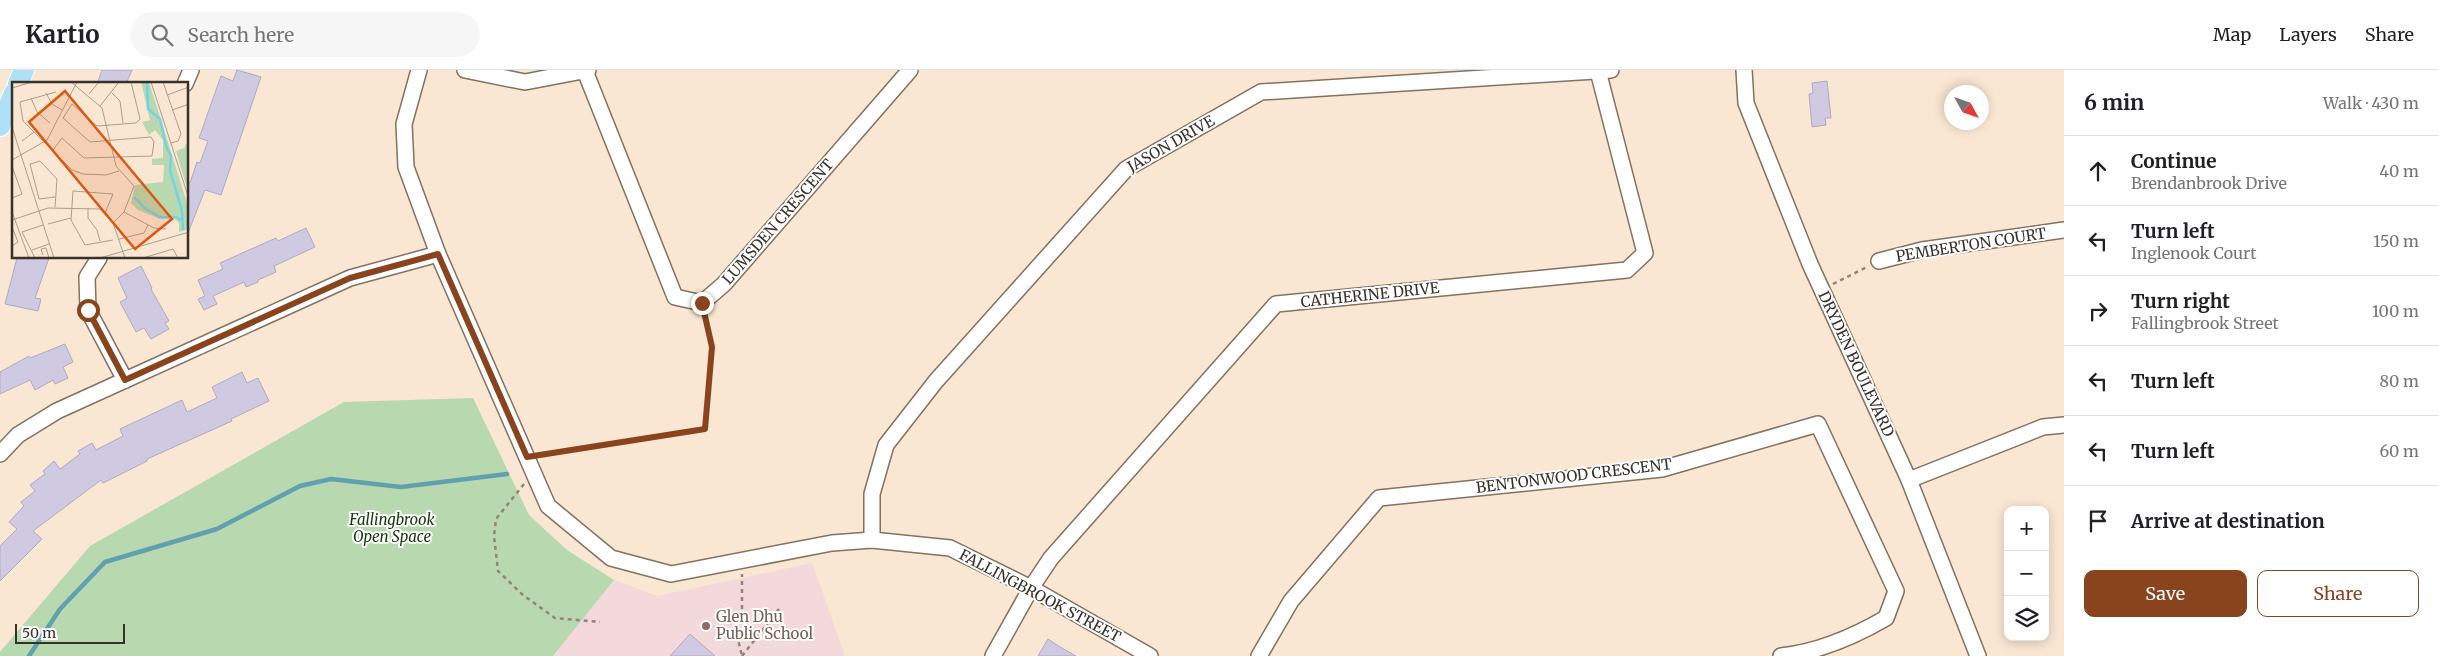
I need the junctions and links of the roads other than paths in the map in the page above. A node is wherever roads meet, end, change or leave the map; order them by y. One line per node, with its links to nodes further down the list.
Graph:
1 (24, 70): 9 (main road)
2 (191, 70): 10 (street)
3 (419, 70): 14 (street, FALLINGBROOK STREET)
4 (465, 70): 5 (street)
5 (586, 70): 6 (street, LUMSDEN CRESCENT)
6 (910, 70)
7 (1744, 70): 20 (street, DRYDEN BOULEVARD)
8 (1604, 71): 21 (street, JASON DRIVE); 22 (street, CATHERINE DRIVE)
9 (19, 82)
10 (186, 82)
11 (12, 98): 12 (main road)
12 (0, 126)
13 (2064, 230): 16 (street, PEMBERTON COURT)
14 (438, 254): 17 (street); 21 (street, FALLINGBROOK STREET)
15 (98, 259): 17 (street)
16 (1879, 261)
17 (125, 380): 19 (street)
18 (2064, 425): 20 (street)
19 (0, 454)
20 (1909, 480): 27 (street, DRYDEN BOULEVARD)
21 (872, 540): 22 (street, FALLINGBROOK STREET)
22 (1031, 588): 23 (street); 24 (street, FALLINGBROOK STREET)
23 (993, 656)
24 (1150, 656)
25 (1258, 656): 26 (street, BENTONWOOD CRESCENT)
26 (1781, 656)
27 (1978, 656)

